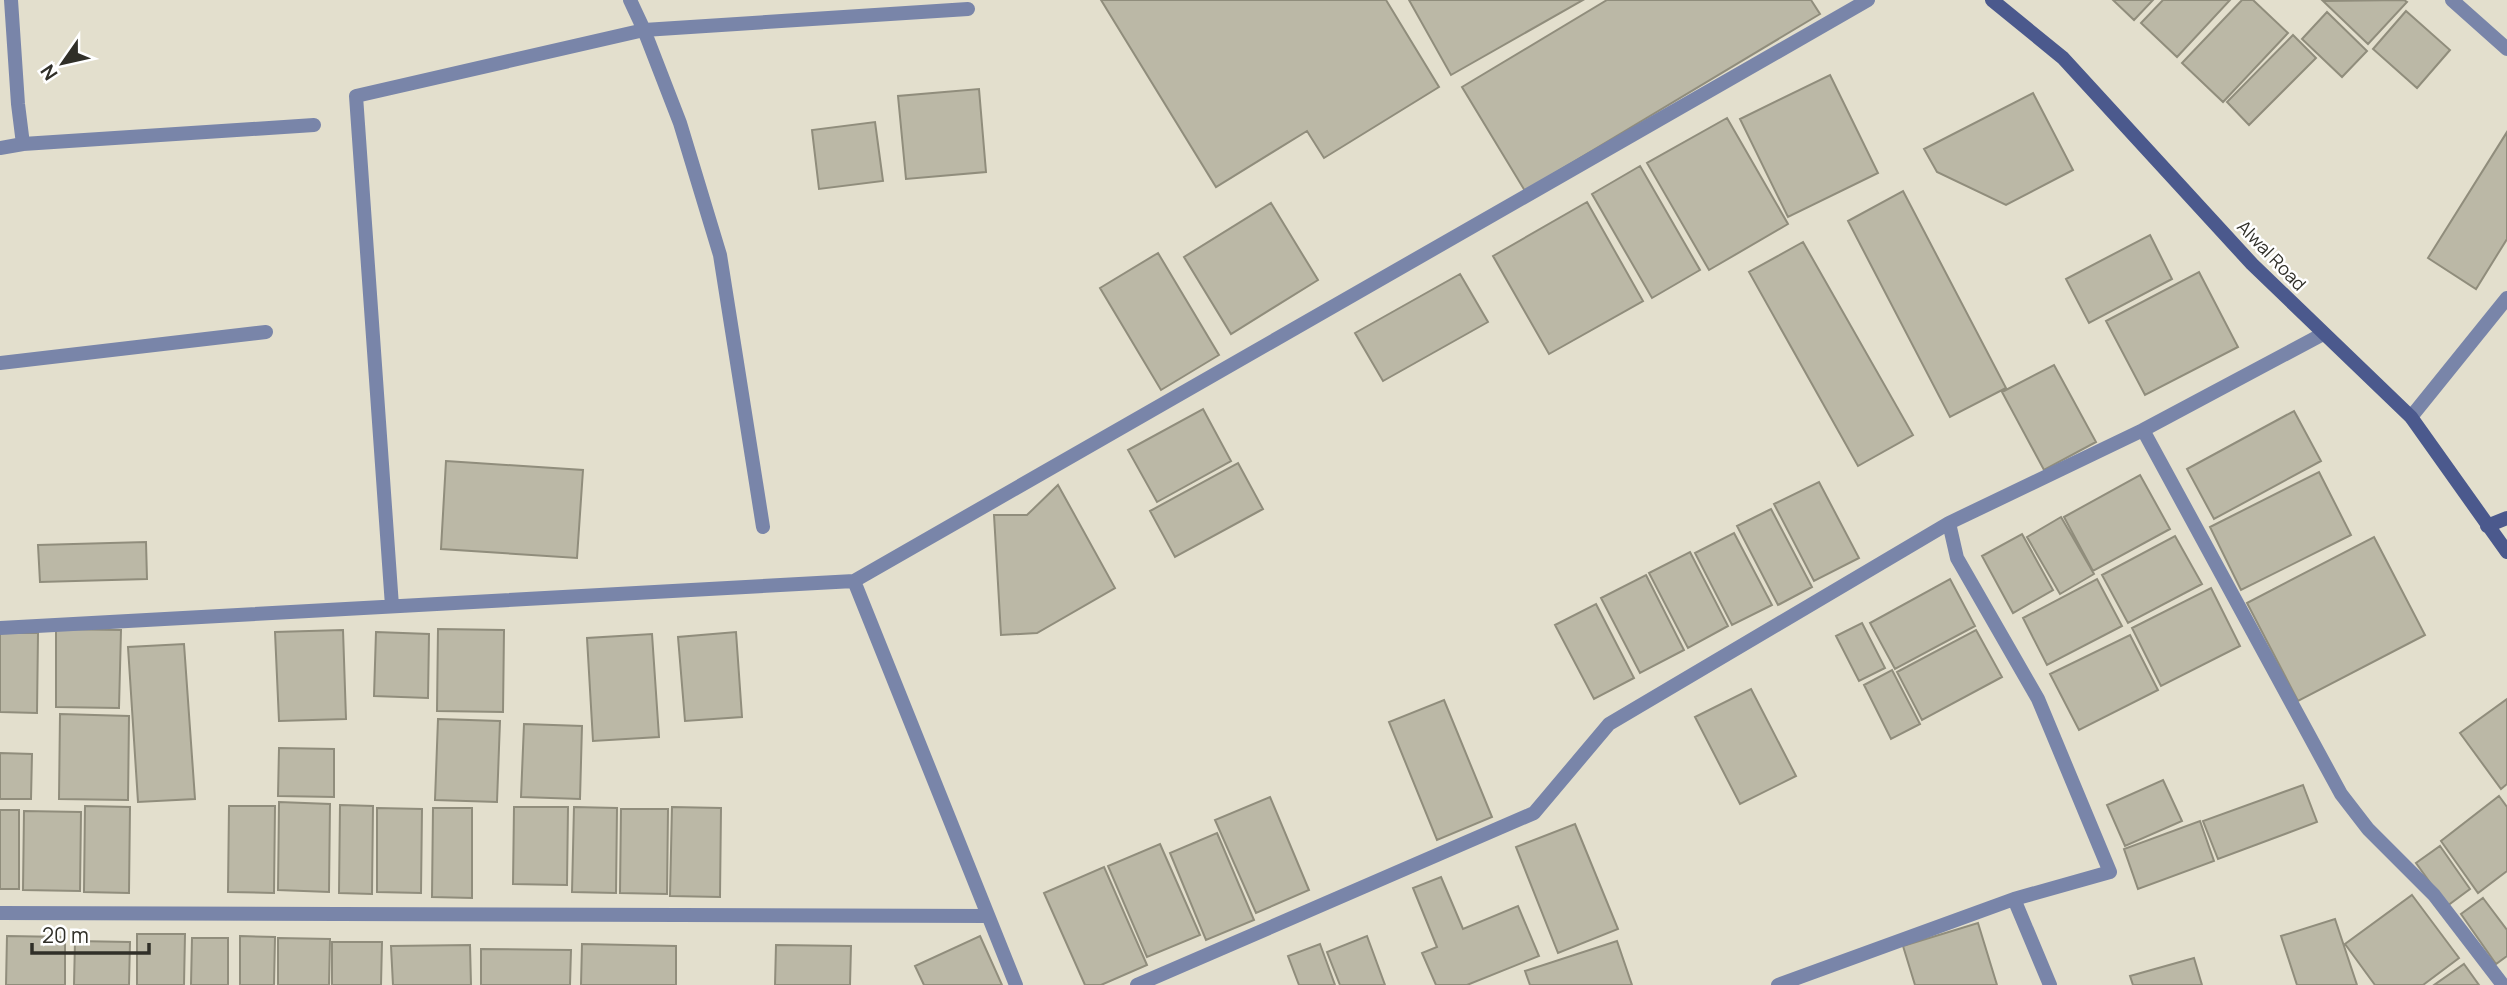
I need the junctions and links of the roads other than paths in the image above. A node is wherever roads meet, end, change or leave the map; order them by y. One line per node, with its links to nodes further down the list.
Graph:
1 (11, 0): 10 (street)
2 (630, 0): 7 (street)
3 (1868, 0): 23 (street)
4 (1992, 0): 14 (main road, Alwal Road)
5 (2452, 0): 8 (street)
6 (968, 9): 7 (street)
7 (644, 30): 21 (street); 24 (street)
8 (2507, 49)
9 (314, 125): 10 (street)
10 (23, 144): 11 (street)
11 (0, 148)
12 (2507, 298): 16 (street)
13 (267, 332): 15 (street)
14 (2323, 334): 16 (main road, Alwal Road); 17 (street)
15 (0, 363)
16 (2411, 417): 20 (main road, Alwal Road)
17 (2143, 430): 19 (street); 33 (street)
18 (2507, 518): 20 (main road)
19 (1949, 523): 26 (street); 30 (street)
20 (2487, 526): 22 (main road, Alwal Road)
21 (763, 527)
22 (2507, 552)
23 (854, 581): 24 (street); 28 (street)
24 (392, 606): 25 (street)
25 (0, 628)
26 (2014, 899): 31 (street); 32 (street)
27 (0, 913): 28 (street)
28 (987, 916): 29 (street)
29 (1016, 985)
30 (1137, 985)
31 (1778, 985)
32 (2050, 985)
33 (2504, 985)

